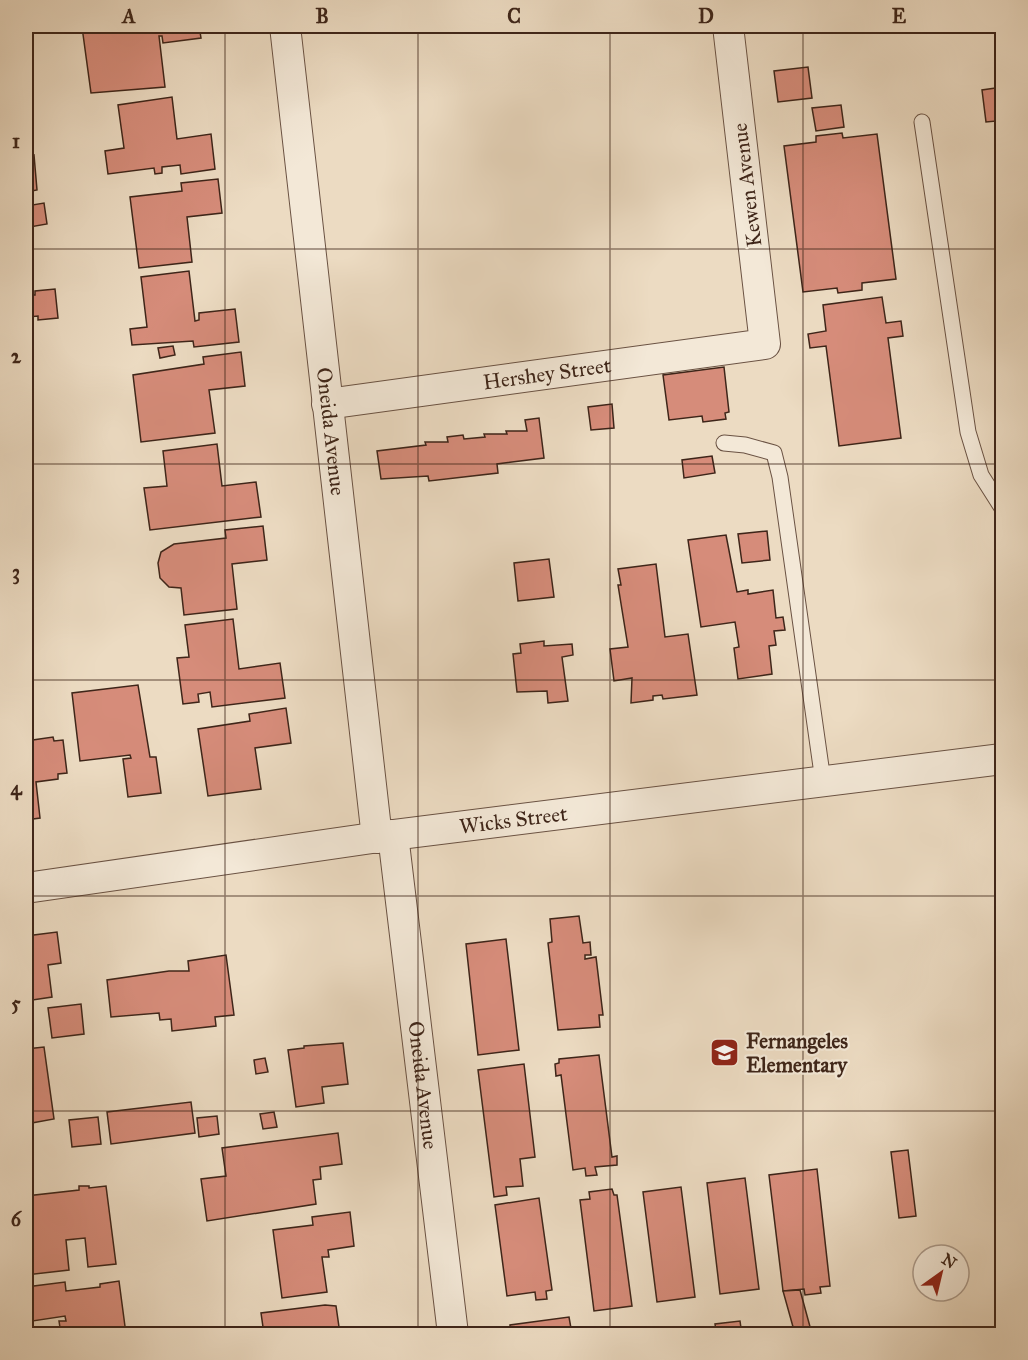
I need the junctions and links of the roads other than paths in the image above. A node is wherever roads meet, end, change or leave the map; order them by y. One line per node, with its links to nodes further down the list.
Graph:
1 (285, 26): 5 (street, Oneida Avenue)
2 (728, 26): 4 (street, Kewen Avenue)
3 (922, 122): 7 (lane)
4 (765, 344): 5 (street, Hershey Street)
5 (327, 404): 10 (street, Oneida Avenue)
6 (724, 443): 9 (lane)
7 (1002, 508)
8 (1002, 759): 9 (street, Wicks Street)
9 (823, 781): 10 (street, Wicks Street)
10 (385, 837): 11 (street, Wicks Street); 12 (street, Oneida Avenue)
11 (26, 888)
12 (453, 1335)

